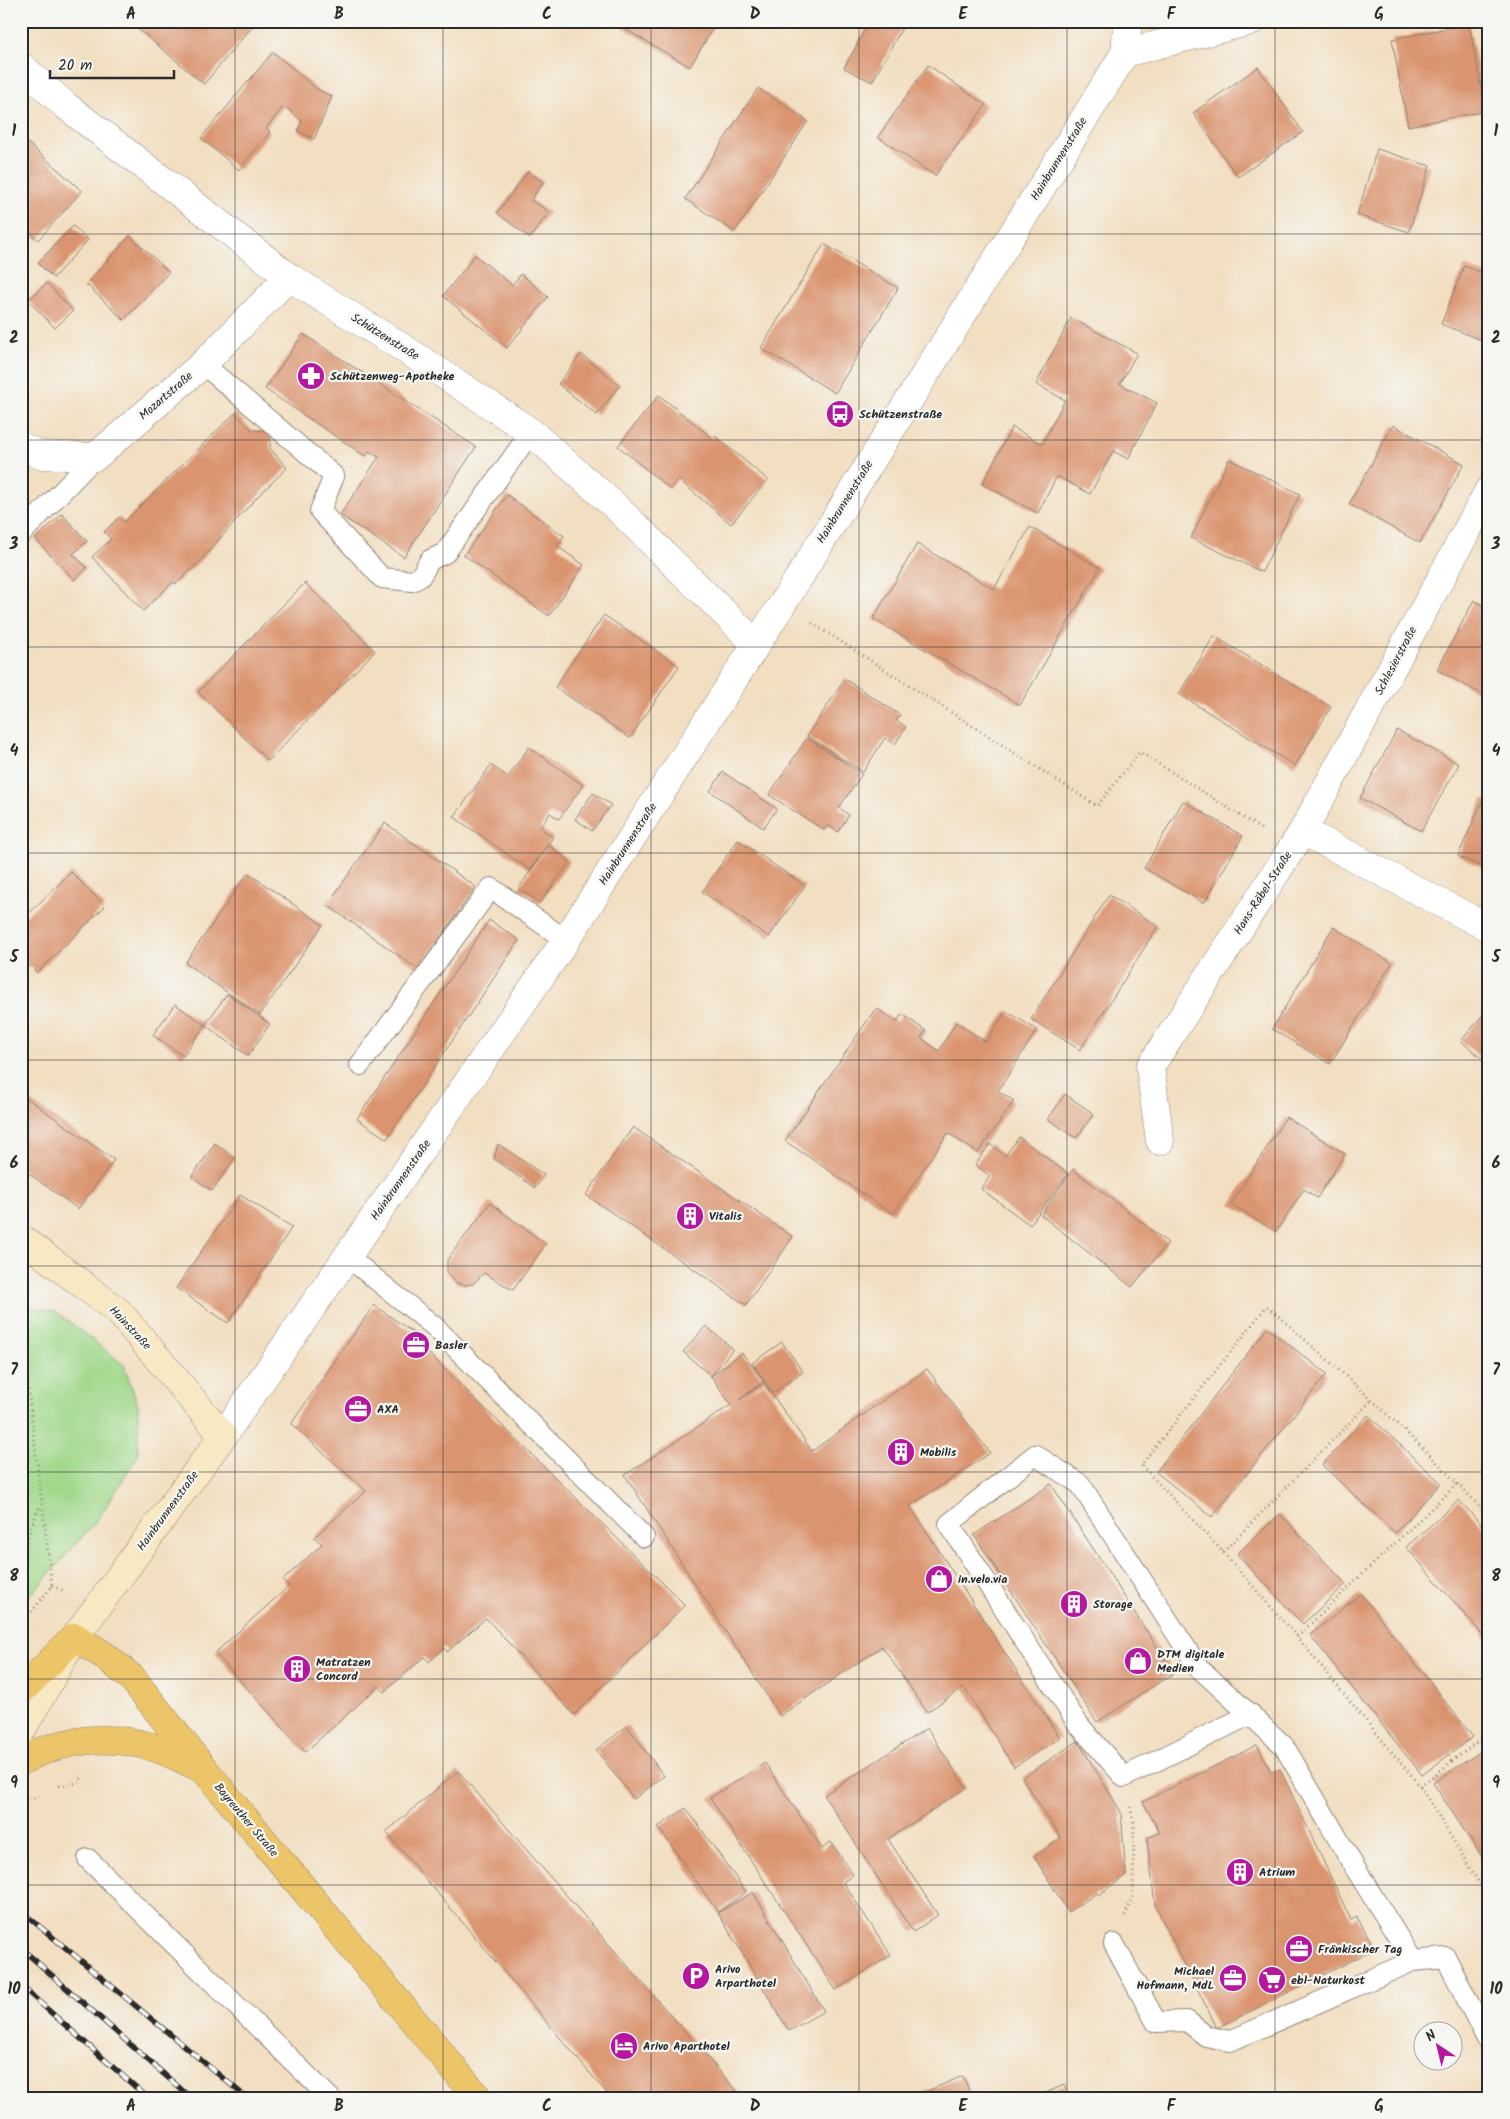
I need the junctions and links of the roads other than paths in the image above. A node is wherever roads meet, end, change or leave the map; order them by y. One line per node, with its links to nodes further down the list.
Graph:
1 (1128, 21): 3 (street, Hainbrunnenstraße)
2 (1251, 21): 3 (street)
3 (1125, 53): 12 (street, Hainbrunnenstraße)
4 (21, 66): 5 (street, Schützenstraße)
5 (289, 277): 6 (street, Mozartstraße); 7 (street, Schützenstraße)
6 (203, 364): 7 (lane); 9 (street, Mozartstraße)
7 (530, 432): 12 (street, Schützenstraße)
8 (21, 446): 9 (street)
9 (96, 458): 11 (lane)
10 (1489, 490): 13 (street, Schlesierstraße)
11 (21, 534)
12 (756, 644): 15 (street, Hainbrunnenstraße)
13 (1303, 831): 14 (street); 17 (street, Hans-Räbel-Straße)
14 (1489, 928)
15 (566, 940): 16 (lane); 19 (street, Hainbrunnenstraße)
16 (360, 1065)
17 (1160, 1141)
18 (21, 1238): 20 (street, Hainstraße)
19 (348, 1257): 20 (street, Hainbrunnenstraße); 21 (lane)
20 (222, 1436): 22 (street, Hainbrunnenstraße)
21 (644, 1537)
22 (75, 1637): 23 (main road); 25 (street); 27 (main road, Bayreuther Straße)
23 (21, 1691)
24 (1250, 1714): 24 (lane); 30 (lane)
25 (21, 1732)
26 (21, 1761): 27 (main road)
27 (203, 1768): 33 (main road, Bayreuther Straße)
28 (88, 1859): 32 (lane)
29 (1114, 1944): 30 (lane)
30 (1413, 1961): 31 (lane)
31 (1489, 2042)
32 (330, 2098)
33 (478, 2098)

